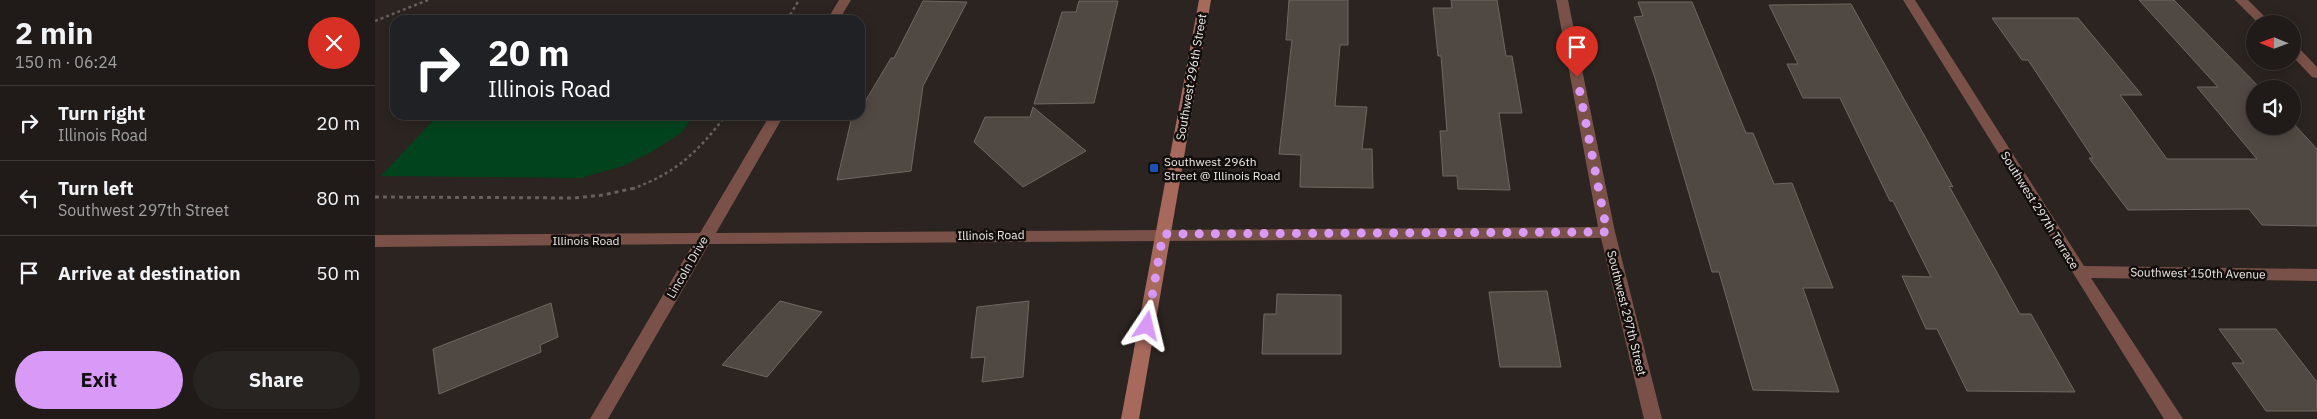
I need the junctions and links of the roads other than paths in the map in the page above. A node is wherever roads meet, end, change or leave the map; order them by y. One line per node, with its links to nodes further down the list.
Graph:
1 (845, 0): 6 (street)
2 (1205, 0): 12 (street, Southwest 296th Street)
3 (1562, 0): 11 (street, Southwest 297th Street)
4 (1909, 0): 15 (street, Southwest 297th Terrace)
5 (2241, 0): 7 (street)
6 (836, 15)
7 (2257, 15)
8 (2301, 58): 9 (street)
9 (2317, 74)
10 (774, 120): 13 (street, Lincoln Drive)
11 (1607, 232): 12 (street, Illinois Road); 19 (street, Southwest 297th Street)
12 (1163, 234): 13 (street, Illinois Road); 18 (street, Southwest 296th Street)
13 (703, 239): 14 (street, Illinois Road); 17 (street, Lincoln Drive)
14 (375, 240)
15 (2079, 272): 16 (street, Southwest 150th Avenue); 20 (street, Southwest 297th Terrace)
16 (2317, 275)
17 (599, 419)
18 (1130, 419)
19 (1653, 419)
20 (2174, 419)

